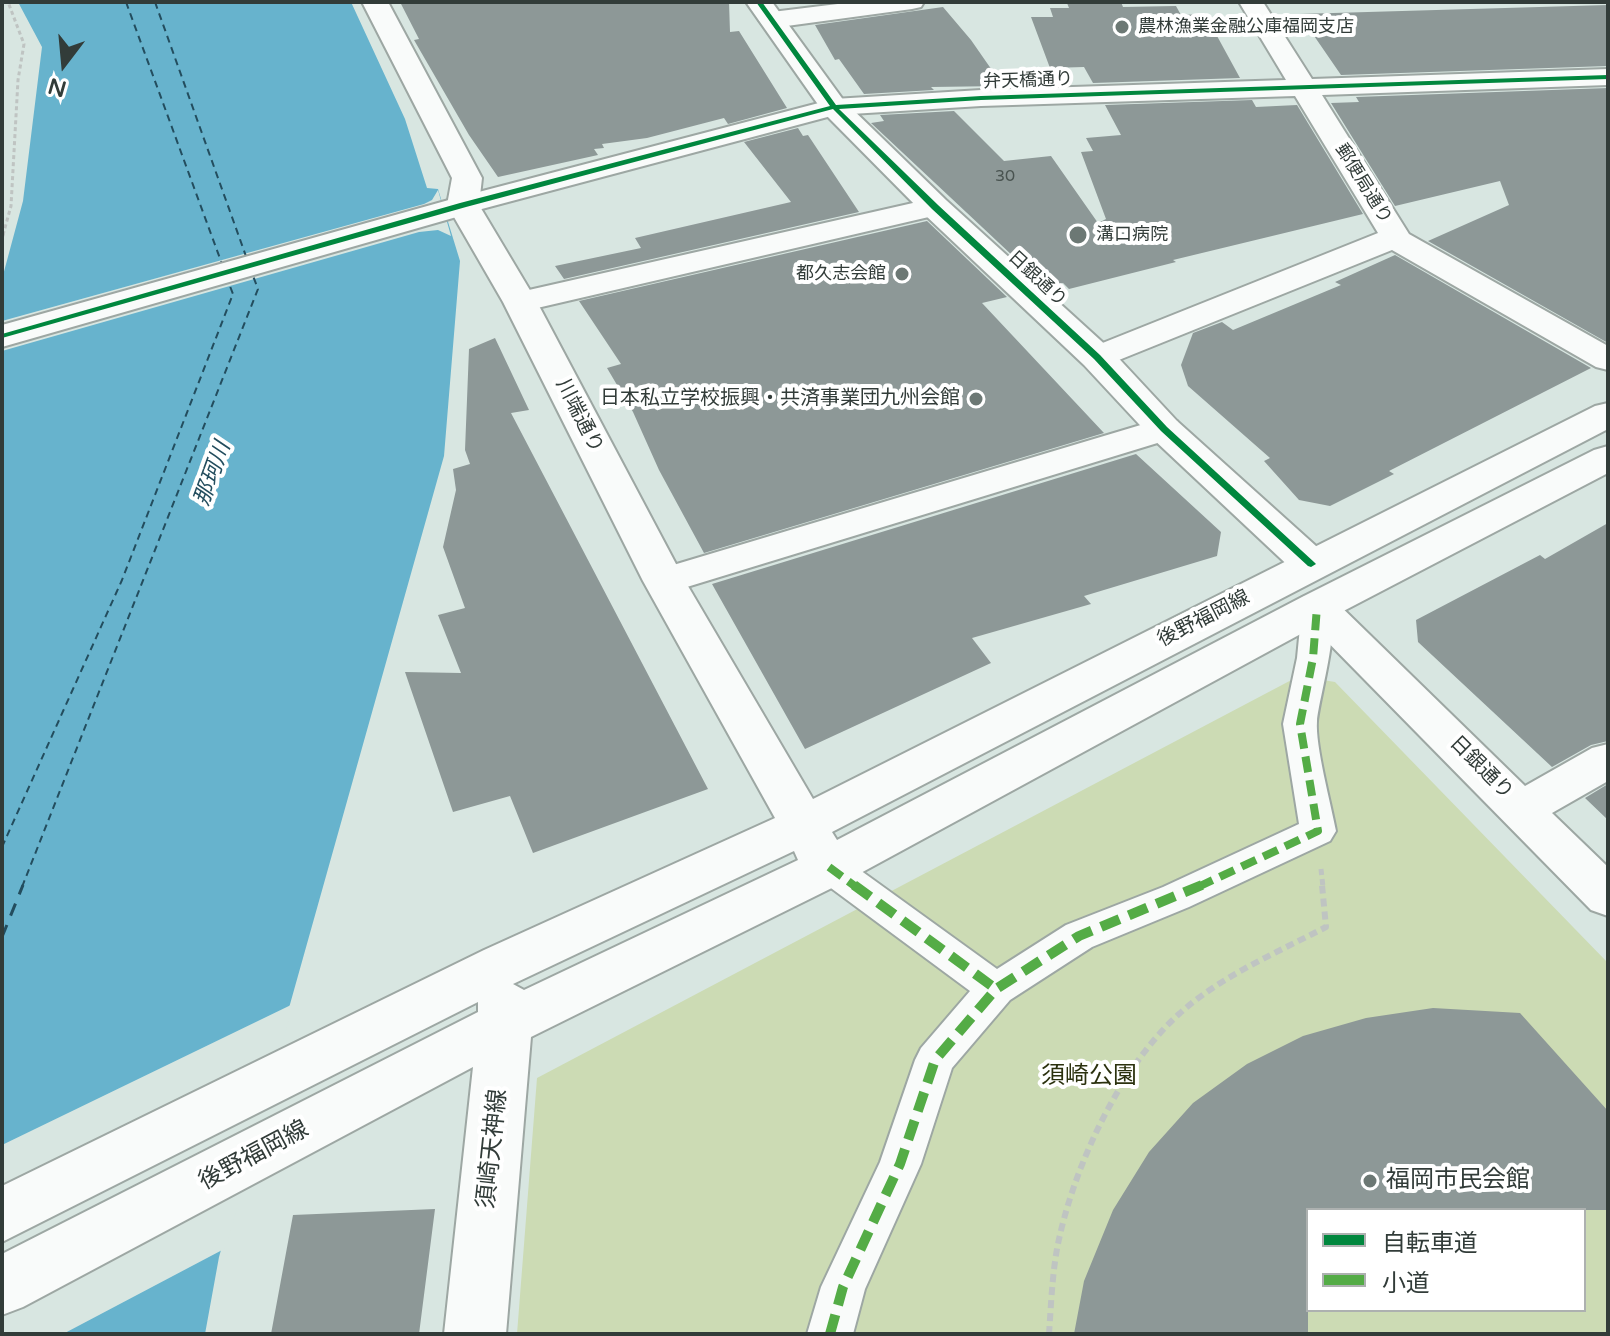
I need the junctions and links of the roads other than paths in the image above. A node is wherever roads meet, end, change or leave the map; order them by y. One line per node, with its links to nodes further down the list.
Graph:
1 (375, 2): 9 (main road, 川端通り)
2 (912, 2): 4 (street)
3 (1251, 2): 6 (street, 郵便局通り)
4 (766, 11): 7 (main road, 日銀通り)
5 (1608, 77): 6 (street, 弁天橋通り)
6 (1304, 88): 7 (street, 弁天橋通り); 10 (street, 郵便局通り)
7 (834, 107): 8 (main road, 日銀通り); 9 (street, 弁天橋通り)
8 (935, 207): 11 (street); 13 (main road, 日銀通り)
9 (453, 208): 11 (main road, 川端通り); 12 (main road)
10 (1394, 238): 13 (street); 14 (street, 郵便局通り)
11 (520, 302): 19 (main road, 川端通り)
12 (2, 336)
13 (1097, 357): 16 (main road, 日銀通り)
14 (1608, 360)
15 (1608, 414): 18 (main road, 後野福岡線)
16 (1164, 429): 18 (main road, 日銀通り); 19 (street)
17 (1608, 458): 20 (main road, 後野福岡線)
18 (1311, 564): 23 (main road, 後野福岡線)
19 (664, 581): 23 (main road, 川端通り)
20 (1317, 607): 22 (street, 日銀通り); 23 (main road, 後野福岡線); 26 (street)
21 (1608, 760): 22 (street)
22 (1522, 809): 24 (street, 日銀通り)
23 (816, 847): 25 (main road); 26 (street); 27 (main road)
24 (1608, 897)
25 (502, 965): 27 (main road, 須崎天神線); 28 (main road)
26 (996, 989): 31 (street)
27 (505, 1024): 29 (main road, 後野福岡線); 30 (main road, 須崎天神線)
28 (2, 1215)
29 (2, 1286)
30 (475, 1334)
31 (830, 1334)

